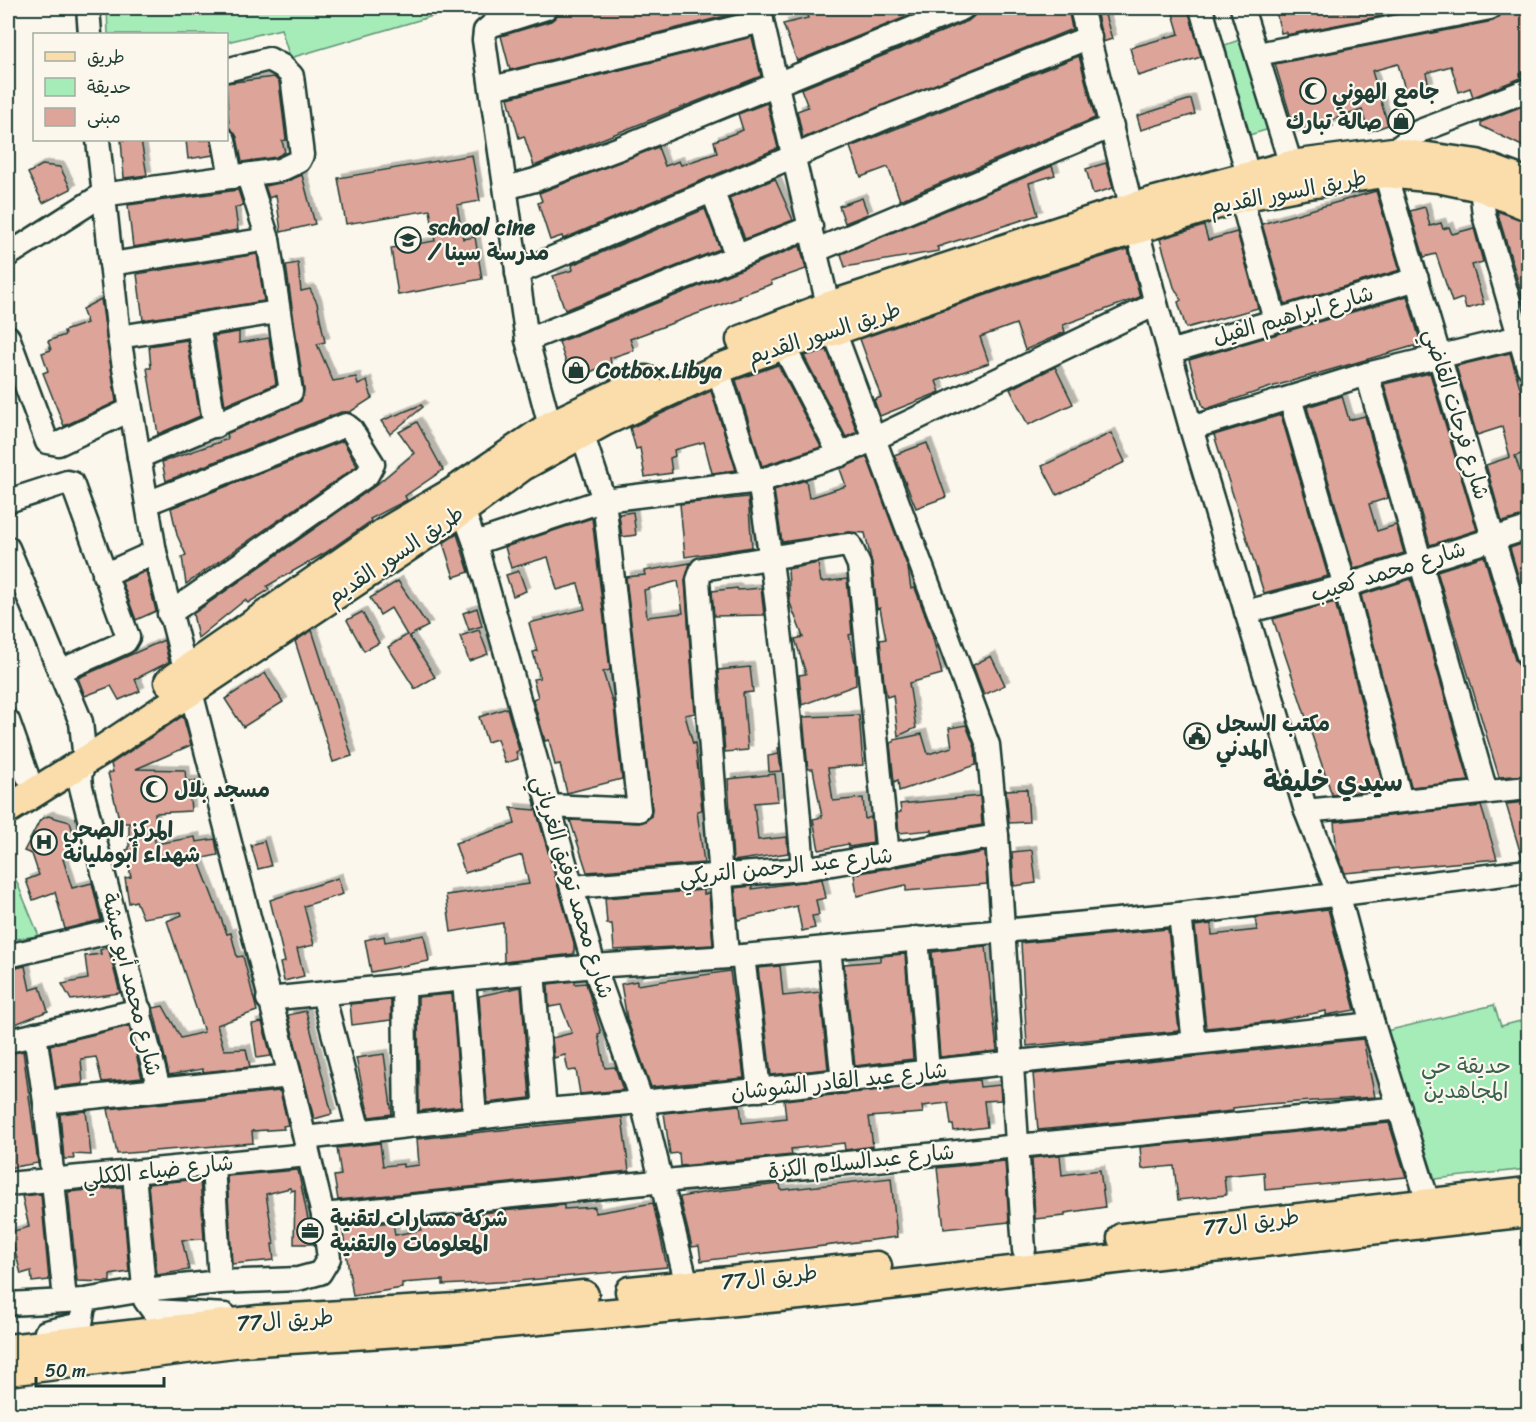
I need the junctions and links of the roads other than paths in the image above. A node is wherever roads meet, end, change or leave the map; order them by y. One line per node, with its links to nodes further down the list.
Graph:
1 (88, 8): 9 (street)
2 (546, 8): 14 (street)
3 (963, 8): 13 (street)
4 (1082, 8): 10 (street)
5 (1204, 8): 24 (street)
6 (1242, 8): 11 (street)
7 (1490, 8): 11 (street)
8 (760, 14): 13 (street); 14 (street)
9 (90, 33)
10 (1090, 37): 16 (street); 19 (street)
11 (1258, 54): 21 (street)
12 (228, 69): 22 (street)
13 (778, 84): 19 (street); 26 (street)
14 (492, 87): 26 (street)
15 (1528, 90): 20 (street)
16 (1112, 126): 30 (street); 33 (street)
17 (98, 141): 28 (street)
18 (224, 141): 22 (street)
19 (793, 157): 27 (street); 31 (street)
20 (1389, 162): 21 (main road, طريق السور القديم); 23 (main road, طريق السور القديم); 24 (main road, طريق السور القديم); 25 (main road, طريق السور القديم); 38 (street, شارع فرحات القاضي)
21 (1291, 165): 24 (main road, طريق السور القديم)
22 (239, 176): 28 (street); 32 (street)
23 (1528, 183)
24 (1244, 186): 30 (main road, طريق السور القديم); 42 (street)
25 (1481, 187): 29 (main road, طريق السور القديم); 44 (street)
26 (506, 188): 37 (street)
27 (712, 190): 35 (street); 37 (street)
28 (102, 195): 34 (street); 36 (street)
29 (1528, 206)
30 (1135, 217): 39 (street); 41 (main road, طريق السور القديم)
31 (811, 227): 33 (street); 35 (street)
32 (268, 239): 36 (street); 40 (street)
33 (817, 250): 41 (street)
34 (8, 255)
35 (737, 257): 47 (street)
36 (111, 264): 46 (street)
37 (517, 273): 47 (street)
38 (1417, 279): 42 (street, شارع ابراهيم الفيل); 50 (street, شارع فرحات القاضي)
39 (1156, 304): 49 (street); 60 (street)
40 (278, 312): 43 (street); 56 (street)
41 (830, 319): 48 (main road, طريق السور القديم); 57 (main road, طريق السور القديم); 60 (street)
42 (1275, 320): 49 (street, شارع ابراهيم الفيل)
43 (198, 325): 46 (street); 56 (street)
44 (1521, 326): 50 (street); 51 (street)
45 (8, 337): 55 (street)
46 (119, 337): 55 (street)
47 (527, 340): 57 (street)
48 (783, 345): 52 (main road, طريق السور القديم); 61 (street)
49 (1169, 352): 58 (street)
50 (1439, 355): 53 (street); 69 (street, شارع فرحات القاضي)
51 (1528, 367)
52 (718, 369): 59 (main road, طريق السور القديم); 63 (street)
53 (1367, 374): 54 (street); 74 (street)
54 (1290, 398): 58 (street); 76 (street)
55 (130, 410): 62 (street)
56 (216, 426): 62 (street)
57 (550, 426): 66 (main road, طريق السور القديم)
58 (1191, 428): 77 (street)
59 (582, 433): 64 (street); 66 (main road, طريق السور القديم)
60 (874, 440): 61 (street); 91 (street)
61 (840, 455): 63 (street)
62 (139, 456): 67 (street)
63 (756, 481): 64 (street); 73 (street)
64 (604, 500): 70 (street); 88 (street)
65 (8, 501): 75 (street)
66 (458, 501): 70 (street, شارع محمد توفيق الغرياني); 81 (main road, طريق السور القديم)
67 (147, 502): 72 (street); 78 (street)
68 (1528, 528): 69 (street, شارع محمد كعيب)
69 (1494, 538): 74 (street, شارع محمد كعيب); 79 (street, شارع فرحات القاضي)
70 (475, 543): 88 (street, شارع محمد توفيق الغرياني)
71 (8, 548): 80 (street)
72 (155, 552): 75 (street); 78 (street)
73 (771, 556): 92 (street); 93 (street); 95 (street)
74 (1420, 560): 76 (street, شارع محمد كعيب); 86 (street)
75 (104, 575): 80 (street)
76 (1345, 586): 77 (street, شارع محمد كعيب); 87 (street)
77 (1246, 612): 90 (street)
78 (169, 614): 81 (street)
79 (1528, 656)
80 (60, 671): 83 (street)
81 (188, 680): 83 (main road, طريق السور القديم); 110 (street)
82 (8, 721): 84 (street)
83 (84, 750): 84 (main road, طريق السور القديم); 89 (main road, طريق السور القديم); 100 (street, شارع محمد أبو عيشة)
84 (17, 781)
85 (1528, 788): 86 (street)
86 (1486, 792): 87 (street)
87 (1401, 801): 90 (street)
88 (548, 806): 96 (street, شارع محمد توفيق الغرياني)
89 (8, 809)
90 (1306, 811): 97 (street)
91 (998, 836): 92 (street, شارع عبد الرحمن التريكي); 99 (street)
92 (888, 856): 93 (street, شارع عبد الرحمن التريكي)
93 (803, 869): 95 (street, شارع عبد الرحمن التريكي)
94 (1528, 872): 97 (street)
95 (720, 874): 96 (street, شارع عبد الرحمن التريكي); 103 (street)
96 (572, 887): 105 (street, شارع محمد توفيق الغرياني)
97 (1338, 893): 98 (street); 112 (street)
98 (1180, 914): 99 (street); 115 (street)
99 (1002, 929): 101 (street); 116 (street)
100 (118, 930): 104 (street); 111 (street, شارع محمد أبو عيشة)
101 (917, 938): 102 (street); 117 (street)
102 (829, 948): 103 (street); 119 (street)
103 (735, 956): 105 (street); 121 (street)
104 (8, 957)
105 (594, 966): 106 (street); 123 (street, شارع محمد توفيق الغرياني)
106 (534, 973): 107 (street); 125 (street)
107 (464, 980): 108 (street); 126 (street)
108 (404, 986): 109 (street); 127 (street)
109 (323, 994): 110 (street); 128 (street)
110 (268, 999): 118 (street)
111 (140, 1010): 113 (street); 120 (street, شارع محمد أبو عيشة)
112 (1373, 1024): 115 (street, شارع عبد القادر الشوشان); 124 (street)
113 (35, 1034): 114 (street); 122 (street)
114 (8, 1041)
115 (1194, 1043): 116 (street, شارع عبد القادر الشوشان)
116 (1011, 1063): 117 (street, شارع عبد القادر الشوشان); 129 (street)
117 (928, 1072): 119 (street, شارع عبد القادر الشوشان)
118 (290, 1076): 120 (street); 130 (street)
119 (843, 1080): 121 (street, شارع عبد القادر الشوشان)
120 (159, 1089): 122 (street)
121 (759, 1090): 123 (street, شارع عبد القادر الشوشان)
122 (45, 1102): 133 (street)
123 (642, 1102): 125 (street, شارع عبد القادر الشوشان); 134 (street, شارع محمد توفيق الغرياني)
124 (1400, 1108): 129 (street, شارع عبدالسلام الكزة); 137 (street)
125 (545, 1110): 126 (street, شارع عبد القادر الشوشان)
126 (475, 1117): 127 (street, شارع عبد القادر الشوشان)
127 (406, 1125): 128 (street, شارع عبد القادر الشوشان)
128 (358, 1132): 130 (street, شارع عبد القادر الشوشان)
129 (1017, 1146): 134 (street, شارع عبدالسلام الكزة); 140 (street)
130 (306, 1147): 131 (street, شارع ضياء الككلي); 139 (street)
131 (213, 1165): 132 (street, شارع ضياء الككلي); 141 (street)
132 (134, 1173): 133 (street, شارع ضياء الككلي); 144 (street)
133 (53, 1180): 135 (street, شارع ضياء الككلي); 145 (street)
134 (662, 1181): 139 (street, شارع عبدالسلام الكزة); 143 (street, شارع محمد توفيق الغرياني)
135 (8, 1184)
136 (1528, 1192): 137 (main road, طريق ال77)
137 (1432, 1211): 138 (main road); 140 (main road, طريق ال77); 142 (main road, طريق ال77)
138 (1528, 1212)
139 (323, 1215): 141 (street)
140 (1024, 1250): 142 (main road, طريق ال77)
141 (220, 1282): 144 (street)
142 (809, 1284): 143 (main road, طريق ال77); 150 (main road, طريق ال77)
143 (687, 1285): 147 (main road, طريق ال77)
144 (144, 1290): 145 (street); 147 (street)
145 (75, 1300): 146 (street); 148 (street)
146 (8, 1304)
147 (259, 1320): 149 (main road, طريق ال77)
148 (8, 1343)
149 (8, 1349)
150 (8, 1371)

